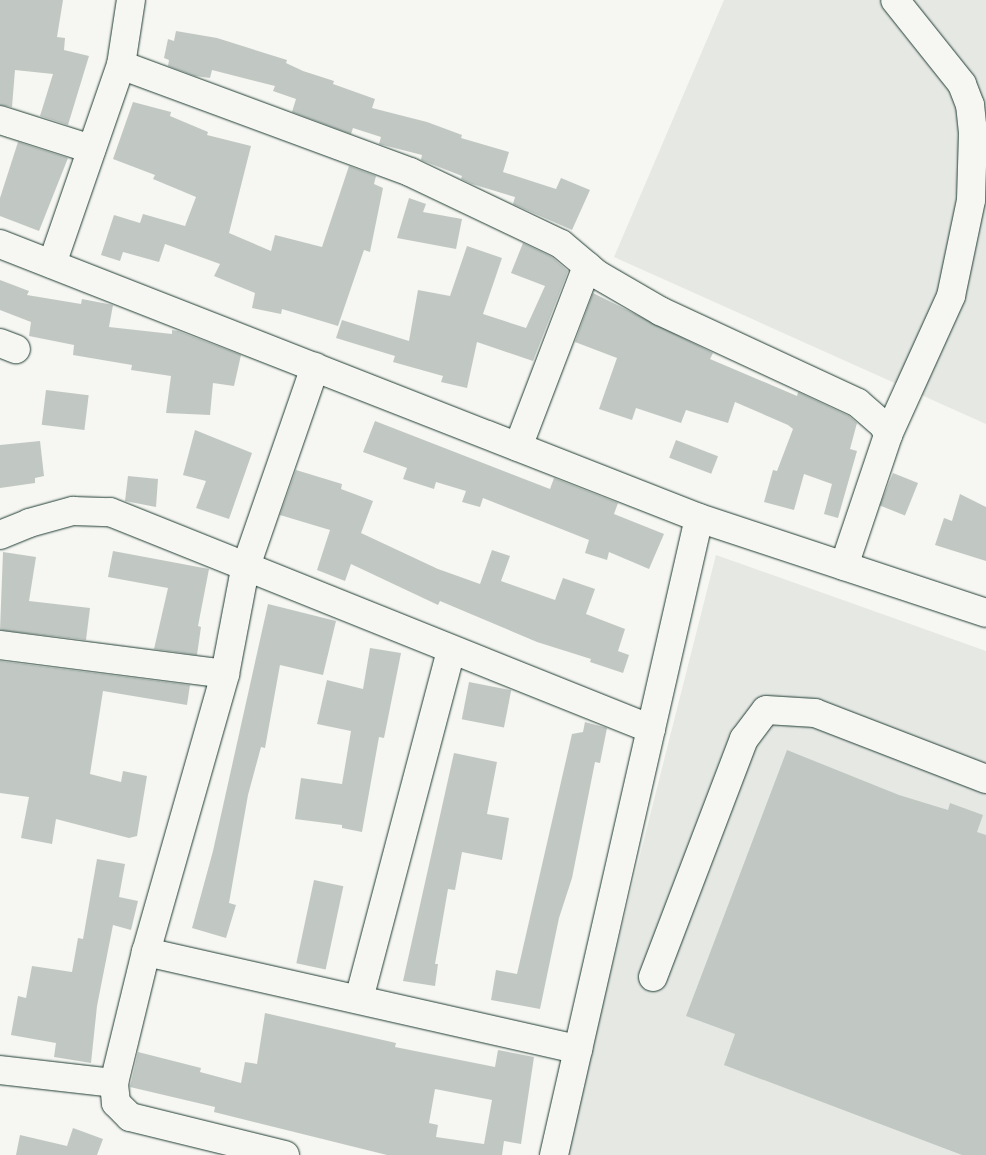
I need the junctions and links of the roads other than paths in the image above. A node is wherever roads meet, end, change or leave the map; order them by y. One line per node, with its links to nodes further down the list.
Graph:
1 (131, 0): 3 (street)
2 (895, 0): 10 (street)
3 (121, 65): 5 (street); 8 (street)
4 (0, 120): 5 (street)
5 (91, 150): 7 (street)
6 (0, 244): 7 (street)
7 (52, 264): 9 (street)
8 (587, 266): 10 (street); 11 (street)
9 (315, 367): 11 (street); 15 (street)
10 (888, 435): 14 (street)
11 (518, 447): 12 (street)
12 (699, 518): 14 (street); 20 (street)
13 (0, 535): 15 (street)
14 (844, 566): 16 (street)
15 (245, 569): 18 (street); 19 (street)
16 (986, 614)
17 (0, 645): 19 (street)
18 (450, 650): 20 (street); 24 (street)
19 (225, 674): 22 (street)
20 (651, 728): 25 (street)
21 (986, 779): 23 (street)
22 (146, 952): 24 (street); 27 (street)
23 (653, 977)
24 (359, 1000): 25 (street)
25 (578, 1049): 29 (street)
26 (0, 1070): 27 (street)
27 (114, 1083): 28 (street)
28 (285, 1155)
29 (554, 1155)

